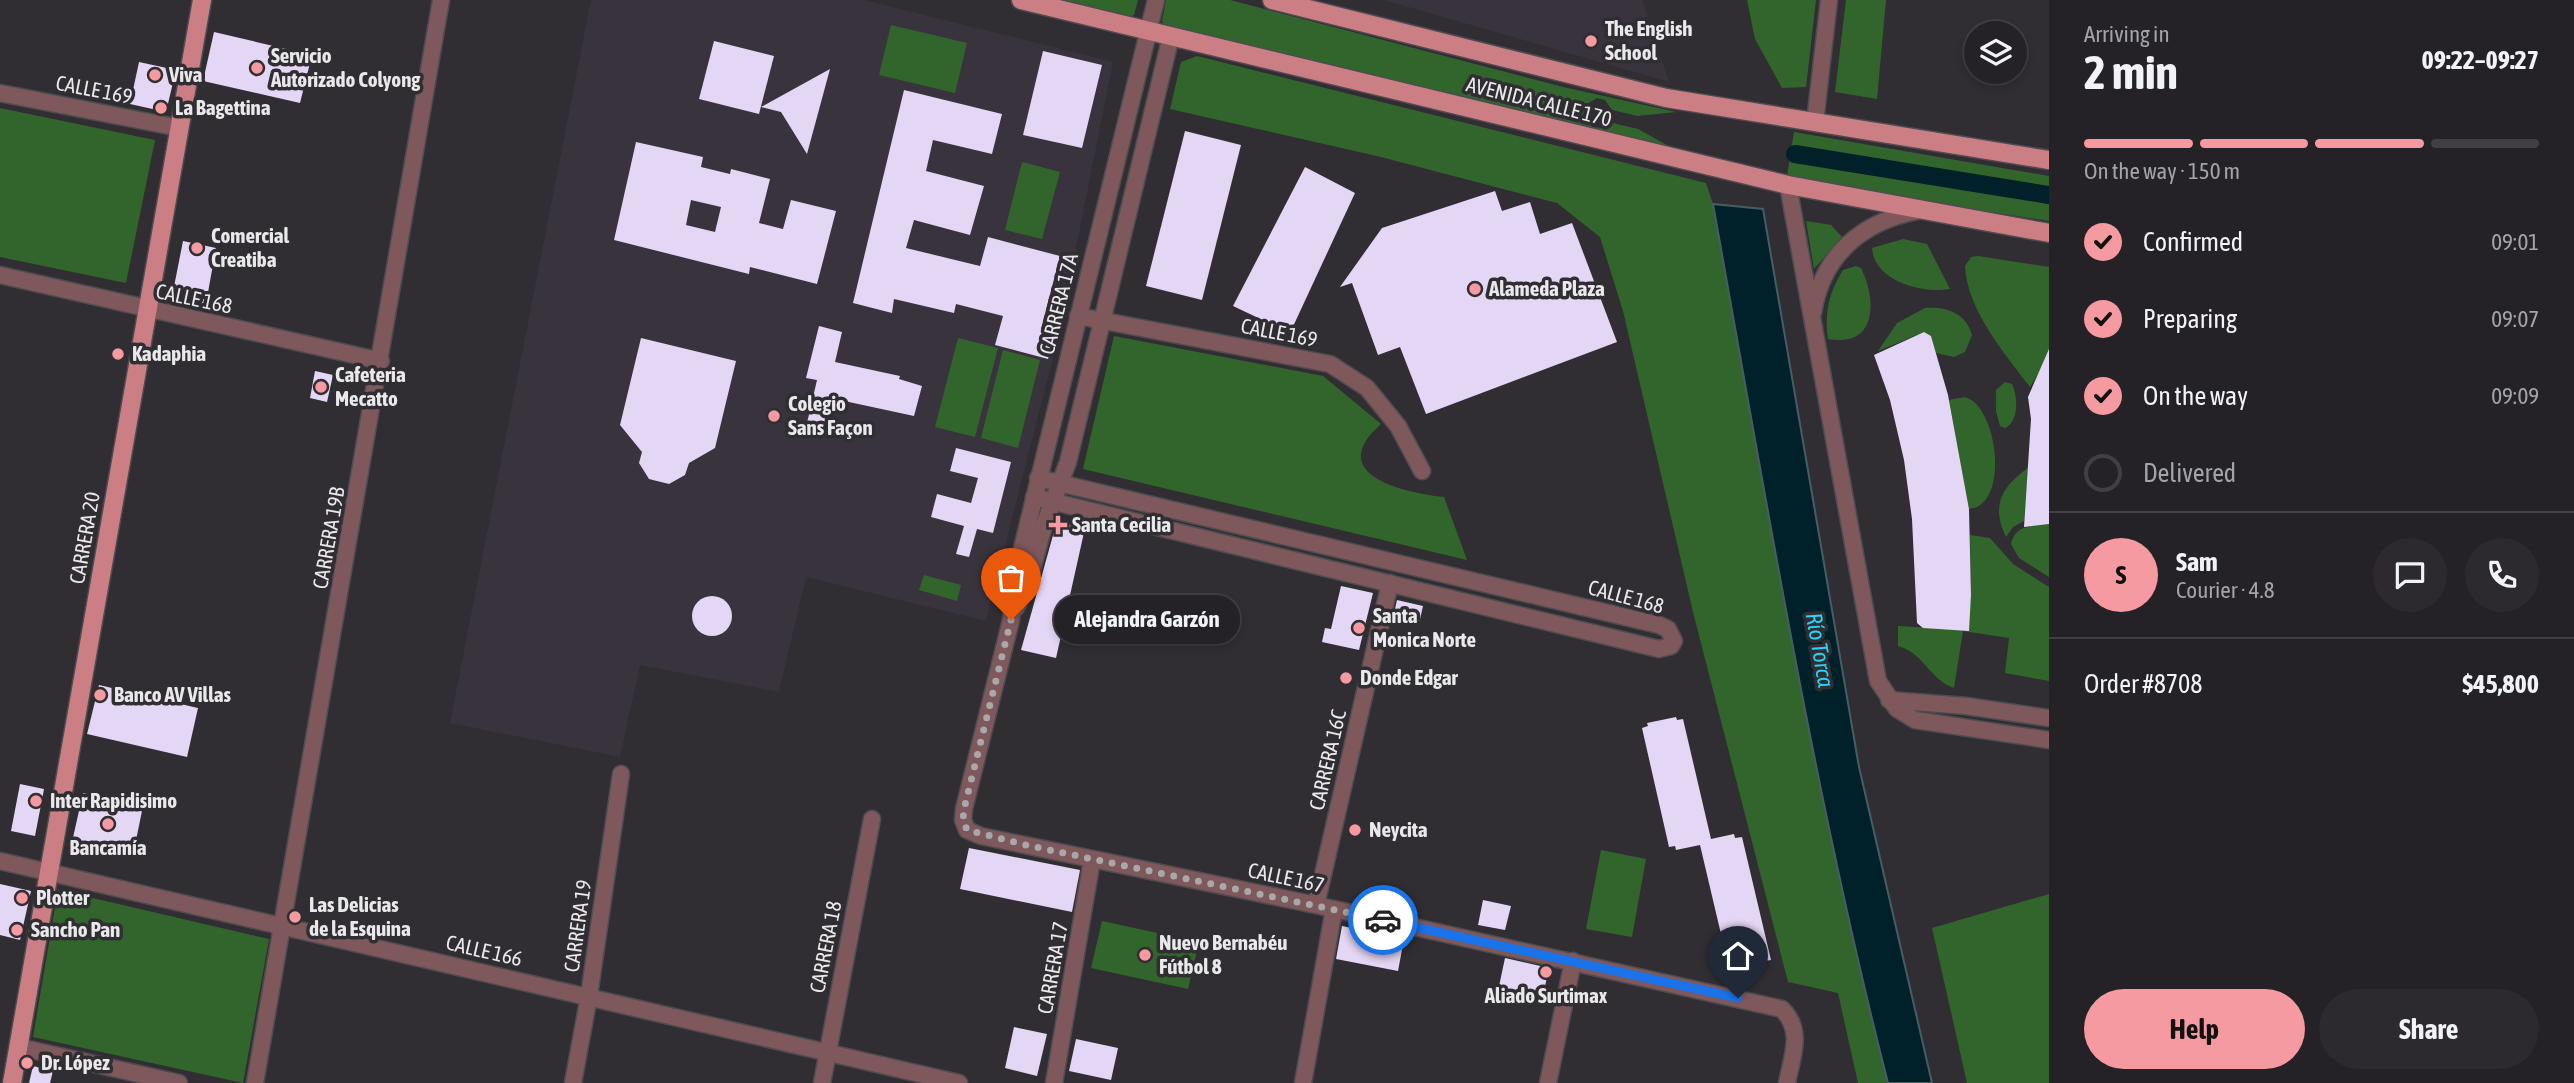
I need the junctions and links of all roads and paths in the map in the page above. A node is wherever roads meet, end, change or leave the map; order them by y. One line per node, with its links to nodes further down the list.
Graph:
1 (202, 0): 11 (main road, CARRERA 20)
2 (441, 0): 21 (street, CARRERA 19B)
3 (1021, 0): 7 (main road, AVENIDA CALLE 170)
4 (1156, 0): 7 (street, CARRERA 17A)
5 (1272, 0): 10 (main road, AVENIDA CALLE 170)
6 (1829, 0): 10 (street)
7 (1149, 31): 8 (main road, AVENIDA CALLE 170); 18 (street, CARRERA 17A)
8 (1171, 36): 13 (main road, AVENIDA CALLE 170); 19 (street, CARRERA 17A)
9 (0, 93): 11 (street, CALLE 169)
10 (1815, 122): 12 (main road, AVENIDA CALLE 170)
11 (180, 128): 17 (main road, CARRERA 20)
12 (2049, 160)
13 (1788, 185): 14 (main road, AVENIDA CALLE 170); 20 (street)
14 (1917, 211): 15 (main road, AVENIDA CALLE 170); 20 (street)
15 (2049, 233)
16 (0, 275): 17 (street, CALLE 168)
17 (148, 311): 21 (street, CALLE 168); 37 (main road, CARRERA 20)
18 (1078, 316): 19 (street, CALLE 169); 23 (street, CARRERA 17A)
19 (1102, 321): 22 (street, CALLE 169); 24 (street, CARRERA 17A)
20 (1812, 329): 29 (street)
21 (381, 361): 40 (street, CARRERA 19B)
22 (1422, 471)
23 (1038, 478): 24 (street, CALLE 168); 25 (street, CARRERA 17A)
24 (1060, 483): 26 (street, CARRERA 17A); 27 (street, CALLE 168)
25 (1034, 497): 26 (street, CALLE 168); 28 (street, CARRERA 17A)
26 (1053, 502): 27 (street, CALLE 168); 28 (street, CARRERA 17A)
27 (1390, 583): 38 (street, CARRERA 16C)
28 (1011, 620): 33 (street, CARRERA 17A)
29 (1889, 700): 30 (street); 31 (street)
30 (2049, 718)
31 (2049, 740)
32 (621, 774): 42 (street, CARRERA 19)
33 (964, 809): 35 (street, CALLE 167)
34 (872, 818): 44 (street, CARRERA 18)
35 (1092, 860): 38 (street, CALLE 167); 51 (street, CARRERA 17)
36 (0, 861): 37 (street, CALLE 166)
37 (49, 873): 40 (street, CALLE 166); 43 (main road, CARRERA 20)
38 (1316, 905): 39 (street, CALLE 167)
39 (1334, 909): 41 (street, CALLE 167); 52 (street)
40 (282, 928): 42 (street, CALLE 166); 47 (street, CARRERA 19B)
41 (1573, 961): 53 (street); 54 (street, CALLE 167)
42 (589, 996): 44 (street, CALLE 166); 48 (street, CARRERA 19)
43 (19, 1047): 45 (main road, CARRERA 20); 46 (street)
44 (827, 1054): 49 (street, CARRERA 18); 50 (street, CALLE 166)
45 (12, 1083)
46 (180, 1083)
47 (255, 1083)
48 (573, 1083)
49 (822, 1083)
50 (959, 1083)
51 (1054, 1083)
52 (1303, 1083)
53 (1548, 1083)
54 (1787, 1083)

